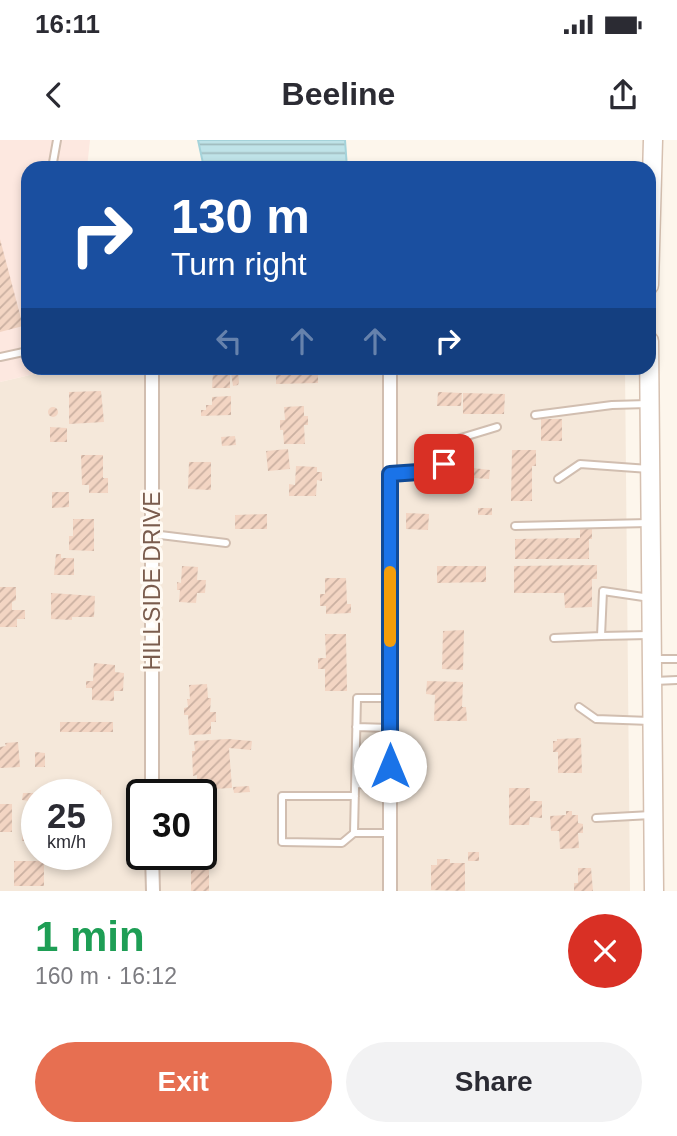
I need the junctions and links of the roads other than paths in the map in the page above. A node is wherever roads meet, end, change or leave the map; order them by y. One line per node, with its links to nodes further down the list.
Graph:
1 (57, 140): 3 (lane)
2 (653, 140): 4 (main road)
3 (53, 161)
4 (652, 161)
5 (21, 352): 6 (lane)
6 (0, 357)
7 (152, 375): 18 (street, HILLSIDE DRIVE)
8 (390, 375): 14 (street)
9 (650, 375): 10 (main road)
10 (650, 404): 11 (lane); 13 (main road)
11 (535, 415)
12 (497, 427): 14 (lane)
13 (651, 469): 15 (lane); 16 (main road)
14 (390, 474): 28 (street)
15 (558, 479)
16 (651, 523): 17 (lane); 20 (main road)
17 (515, 526)
18 (152, 534): 19 (lane); 33 (street, HILLSIDE DRIVE)
19 (226, 543)
20 (652, 598): 21 (main road); 22 (lane)
21 (652, 635): 22 (lane); 24 (main road)
22 (601, 636): 23 (lane)
23 (554, 638)
24 (652, 659): 25 (lane); 27 (main road)
25 (677, 659)
26 (677, 680): 27 (lane)
27 (652, 681): 30 (main road)
28 (390, 698): 31 (lane); 32 (street)
29 (579, 707): 30 (lane)
30 (652, 721): 37 (main road)
31 (356, 727): 32 (lane); 34 (lane)
32 (390, 728): 35 (street)
33 (152, 779)
34 (355, 784): 35 (lane); 36 (lane)
35 (390, 785): 40 (street)
36 (355, 796): 39 (lane); 39 (lane)
37 (653, 815): 38 (lane); 44 (main road)
38 (596, 818)
39 (354, 833): 40 (lane)
40 (390, 833): 43 (street)
41 (152, 870): 42 (street)
42 (153, 891)
43 (390, 891)
44 (654, 891)

